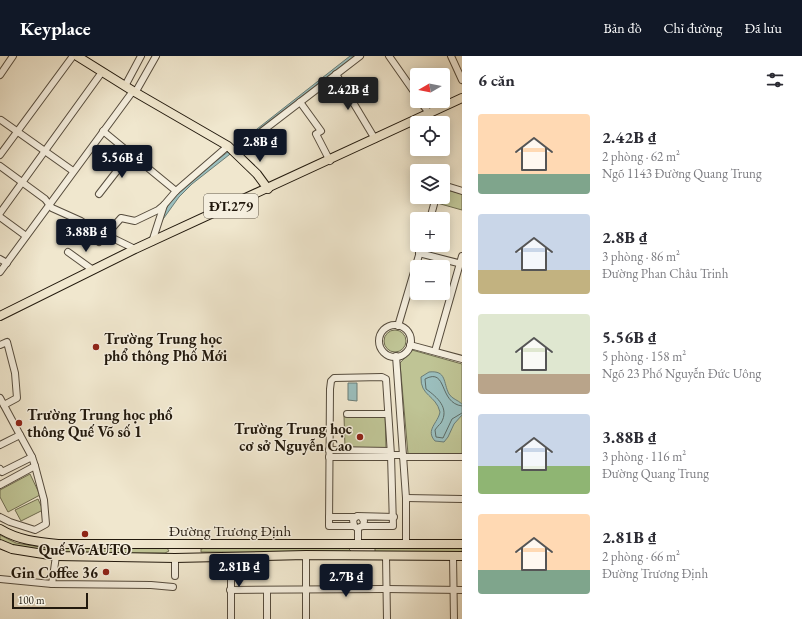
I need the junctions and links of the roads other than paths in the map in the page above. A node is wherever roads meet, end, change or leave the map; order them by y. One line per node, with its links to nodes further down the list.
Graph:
1 (13, 56): 11 (street)
2 (73, 56): 24 (street)
3 (77, 56): 12 (main road)
4 (142, 56): 16 (street)
5 (156, 56): 18 (street)
6 (360, 56): 13 (street)
7 (389, 56): 17 (street)
8 (451, 56): 10 (street)
9 (0, 62): 11 (street)
10 (459, 64): 15 (street)
11 (7, 65): 14 (street)
12 (102, 72): 16 (main road); 28 (street)
13 (336, 74): 20 (street); 26 (street)
14 (0, 75)
15 (462, 80)
16 (125, 86): 18 (main road)
17 (410, 86)
18 (134, 92): 25 (street); 27 (main road)
19 (462, 98): 22 (main road, ĐT.279)
20 (300, 102): 29 (street); 32 (street)
21 (425, 108): 22 (street)
22 (428, 113): 26 (main road, ĐT.279)
23 (1, 120): 24 (street)
24 (18, 130): 28 (street); 31 (street)
25 (103, 131): 30 (street); 34 (street)
26 (375, 139): 32 (main road, ĐT.279)
27 (228, 146): 29 (main road); 38 (street)
28 (45, 150): 34 (street); 35 (street)
29 (235, 152): 37 (main road)
30 (130, 154): 38 (street); 40 (street)
31 (0, 155)
32 (330, 160): 37 (main road, ĐT.279)
33 (0, 166): 35 (street)
34 (73, 171): 41 (street)
35 (22, 183): 41 (street); 43 (street)
36 (450, 187): 39 (street)
37 (268, 189): 48 (main road, ĐT.279)
38 (176, 191): 42 (street)
39 (462, 191)
40 (99, 194)
41 (50, 204): 45 (street); 46 (street)
42 (164, 206): 45 (street); 48 (street)
43 (0, 214)
44 (0, 217): 46 (street)
45 (105, 235): 47 (street); 49 (street)
46 (26, 236): 54 (street)
47 (99, 242)
48 (152, 242): 49 (main road, ĐT.279)
49 (135, 249): 56 (main road, ĐT.279)
50 (68, 252): 56 (street)
51 (419, 253): 55 (street); 59 (street)
52 (462, 256): 55 (street)
53 (0, 259): 54 (street)
54 (7, 263): 57 (street)
55 (461, 264): 62 (street)
56 (93, 270): 58 (main road, ĐT.279)
57 (0, 272)
58 (0, 316)
59 (398, 326): 61 (street); 63 (street)
60 (0, 344): 65 (street)
61 (410, 346): 62 (street); 63 (street)
62 (436, 351): 64 (street)
63 (396, 356): 74 (street)
64 (462, 359)
65 (1, 401): 68 (street)
66 (347, 414): 67 (street)
67 (387, 414): 70 (street); 73 (street)
68 (20, 435): 69 (street); 75 (street)
69 (0, 445)
70 (329, 450): 71 (street); 76 (street)
71 (342, 450): 72 (street); 77 (street)
72 (359, 454): 73 (street); 77 (street)
73 (391, 454): 74 (street); 88 (street)
74 (403, 456): 78 (street); 83 (street)
75 (32, 457): 79 (street); 80 (street)
76 (329, 457): 77 (street); 86 (street)
77 (342, 457)
78 (462, 457)
79 (35, 466): 81 (street); 85 (street)
80 (1, 471): 81 (street)
81 (6, 482): 82 (street)
82 (0, 485)
83 (406, 498): 84 (street); 93 (street)
84 (462, 498)
85 (0, 517)
86 (329, 517): 87 (street); 90 (street)
87 (355, 517): 89 (street); 90 (street)
88 (394, 517): 89 (street); 90 (street)
89 (362, 518): 90 (street)
90 (358, 527): 96 (street)
91 (0, 529): 95 (main road, Đường Trương Định)
92 (0, 544): 98 (main road, Đường Trương Định)
93 (406, 544): 94 (main road, Đường Trương Định); 96 (main road, Đường Trương Định)
94 (462, 544)
95 (191, 545): 96 (main road, Đường Trương Định); 104 (main road)
96 (359, 545): 99 (main road)
97 (306, 555): 99 (main road, Đường Trương Định); 102 (main road, Đường Trương Định); 110 (street)
98 (56, 556): 103 (main road, Đường Trương Định); 107 (street)
99 (360, 556): 100 (main road, Đường Trương Định)
100 (386, 556): 101 (main road, Đường Trương Định); 109 (street)
101 (458, 556): 112 (street)
102 (231, 557): 104 (main road, Đường Trương Định); 111 (street)
103 (175, 558): 104 (main road, Đường Trương Định); 105 (street)
104 (191, 558)
105 (175, 576)
106 (0, 579): 107 (street)
107 (52, 584): 108 (street)
108 (173, 587)
109 (386, 588): 110 (street); 112 (street); 118 (street)
110 (306, 589): 114 (street); 117 (street)
111 (230, 590): 114 (street); 115 (street)
112 (454, 590): 113 (street); 119 (street)
113 (462, 590)
114 (266, 591): 116 (street)
115 (231, 619)
116 (267, 619)
117 (306, 619)
118 (386, 619)
119 (454, 619)

